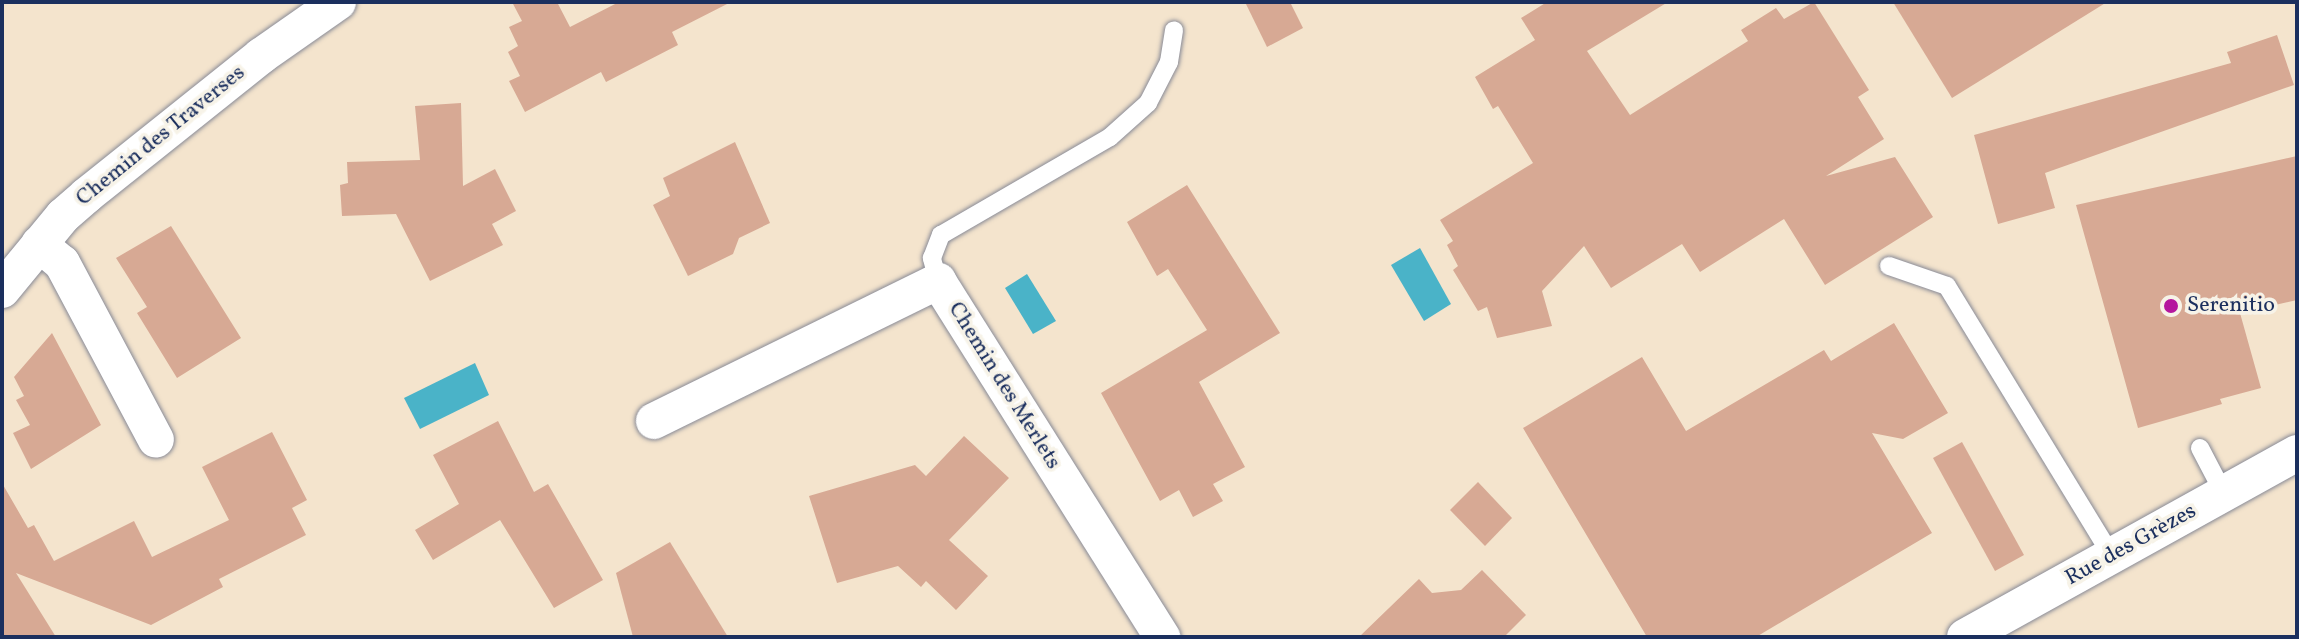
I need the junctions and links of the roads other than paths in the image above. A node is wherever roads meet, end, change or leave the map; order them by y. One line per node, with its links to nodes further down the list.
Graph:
1 (338, 2): 3 (street, Chemin des Traverses)
2 (1174, 30): 5 (lane)
3 (39, 244): 6 (street, Chemin des Traverses); 8 (street)
4 (1889, 266): 12 (lane)
5 (938, 281): 7 (street, Chemin des Merlets); 13 (street, Chemin des Merlets)
6 (2, 290)
7 (654, 421)
8 (156, 440)
9 (2200, 448): 11 (lane)
10 (2297, 453): 11 (street, Rue des Grèzes)
11 (2224, 494): 12 (street, Rue des Grèzes)
12 (2112, 556): 14 (street, Rue des Grèzes)
13 (1162, 637)
14 (1965, 637)

